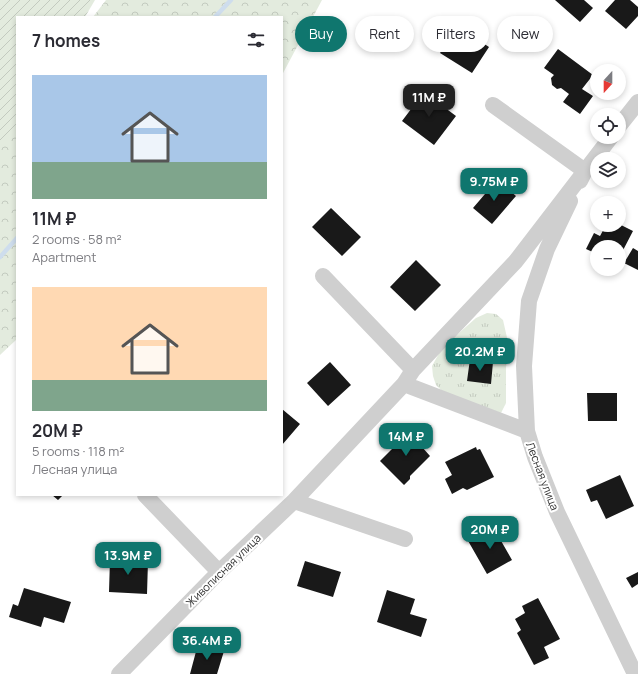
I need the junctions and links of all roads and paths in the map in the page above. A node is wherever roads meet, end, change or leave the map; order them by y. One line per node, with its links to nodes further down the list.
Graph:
1 (638, 102): 3 (street)
2 (493, 105): 5 (street)
3 (626, 117)
4 (606, 144): 5 (street, Лесная улица)
5 (585, 171): 7 (street, Живописная улица); 9 (street, Лесная улица)
6 (324, 276): 7 (street)
7 (413, 370): 8 (street, Живописная улица)
8 (404, 384): 9 (street); 11 (street, Живописная улица)
9 (526, 431): 15 (street, Лесная улица)
10 (146, 496): 13 (street)
11 (294, 500): 12 (street); 13 (street, Живописная улица)
12 (405, 539)
13 (219, 572): 14 (street, Живописная улица)
14 (119, 674)
15 (635, 674)

